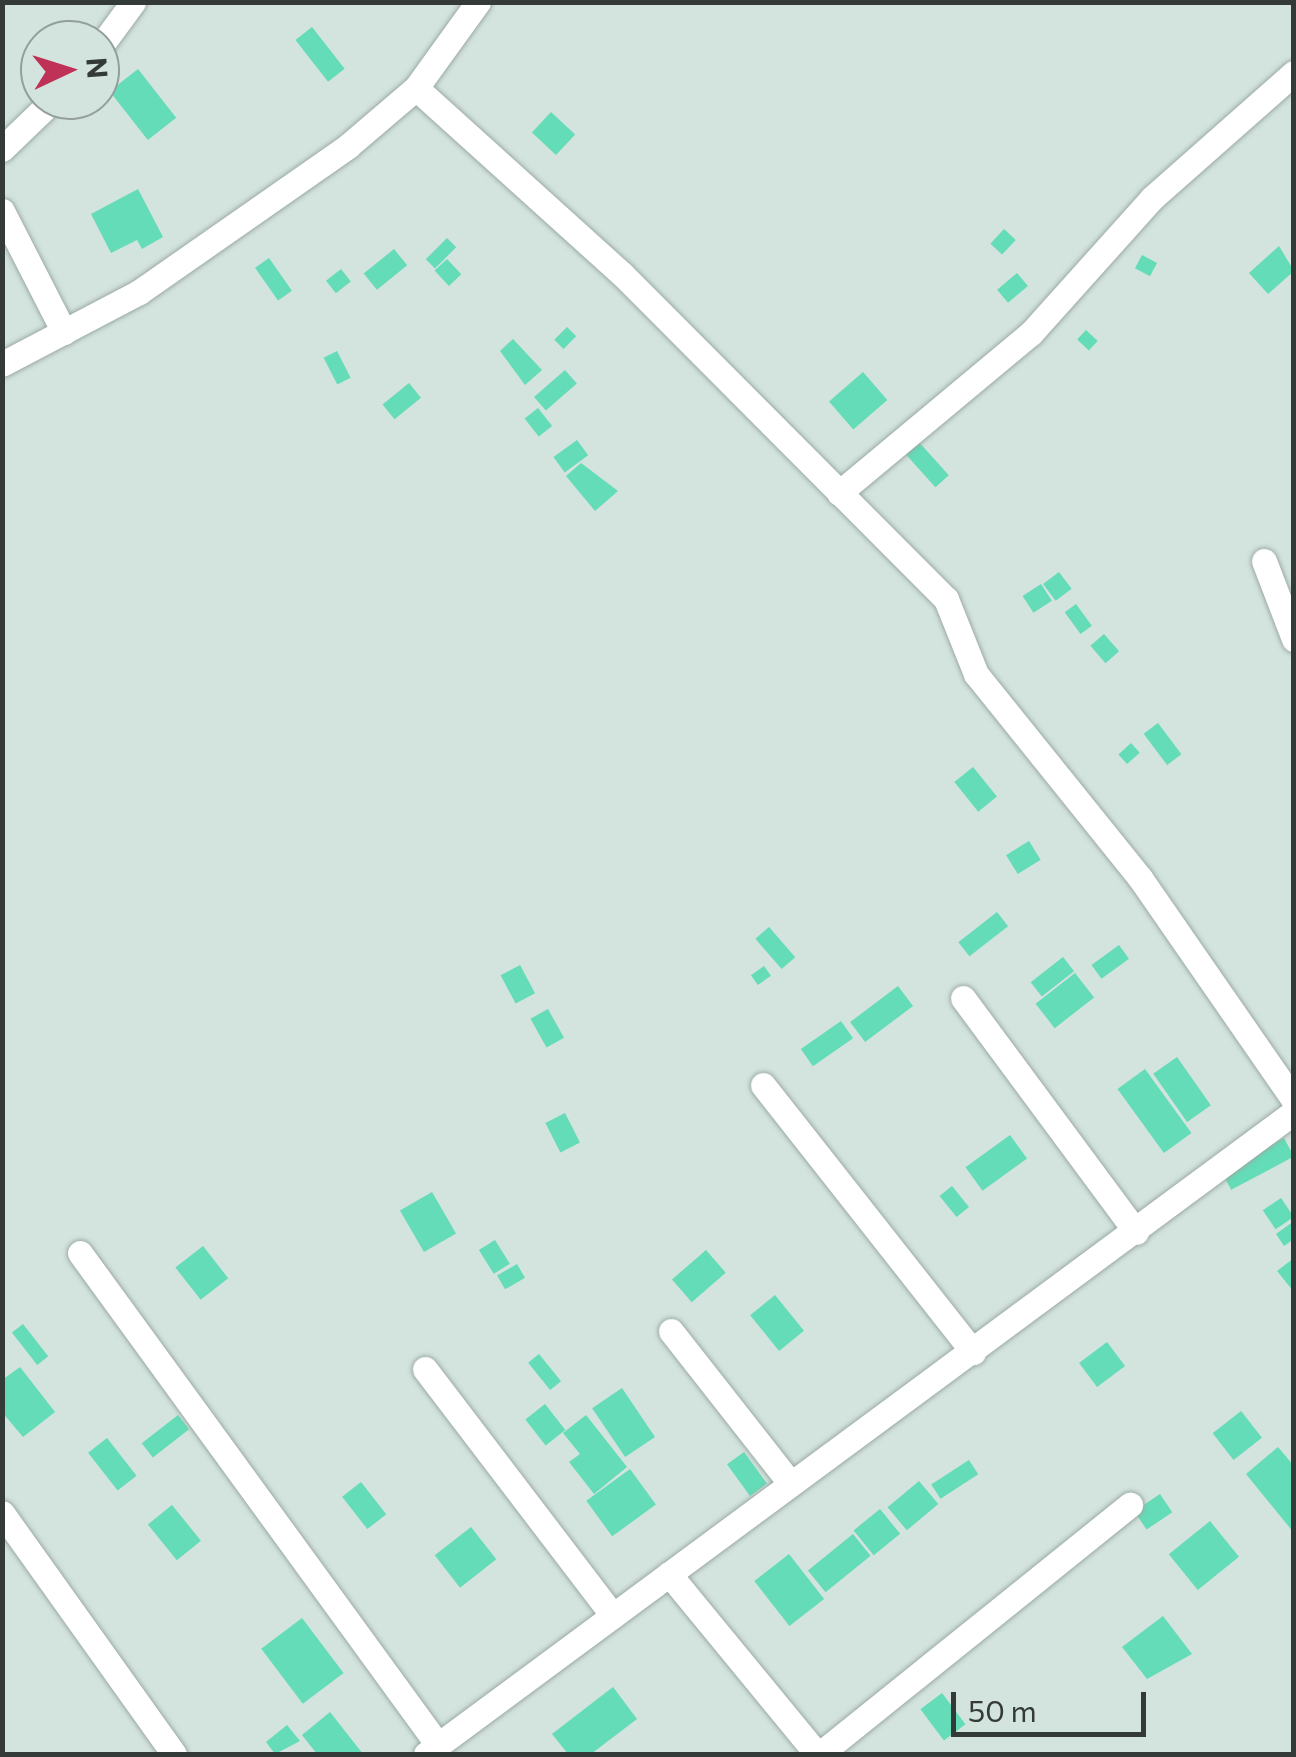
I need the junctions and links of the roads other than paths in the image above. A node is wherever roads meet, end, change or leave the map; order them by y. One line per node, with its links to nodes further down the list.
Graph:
1 (478, 2): 3 (street)
2 (1294, 73): 9 (street)
3 (416, 88): 7 (street); 9 (street)
4 (33, 120): 5 (street)
5 (2, 150)
6 (2, 210): 7 (street)
7 (64, 332): 8 (street)
8 (2, 364)
9 (839, 493): 14 (street)
10 (1264, 561): 11 (street)
11 (1294, 639)
12 (963, 998): 16 (street)
13 (762, 1085): 19 (street)
14 (1294, 1100)
15 (1294, 1112): 16 (street)
16 (1136, 1232): 19 (street)
17 (80, 1253): 26 (street)
18 (671, 1331): 21 (street)
19 (972, 1352): 21 (street)
20 (425, 1369): 25 (street)
21 (790, 1483): 24 (street)
22 (1130, 1505): 28 (street)
23 (2, 1513): 27 (street)
24 (669, 1574): 25 (street); 28 (street)
25 (613, 1616): 26 (street)
26 (432, 1750)
27 (174, 1754)
28 (818, 1754)

